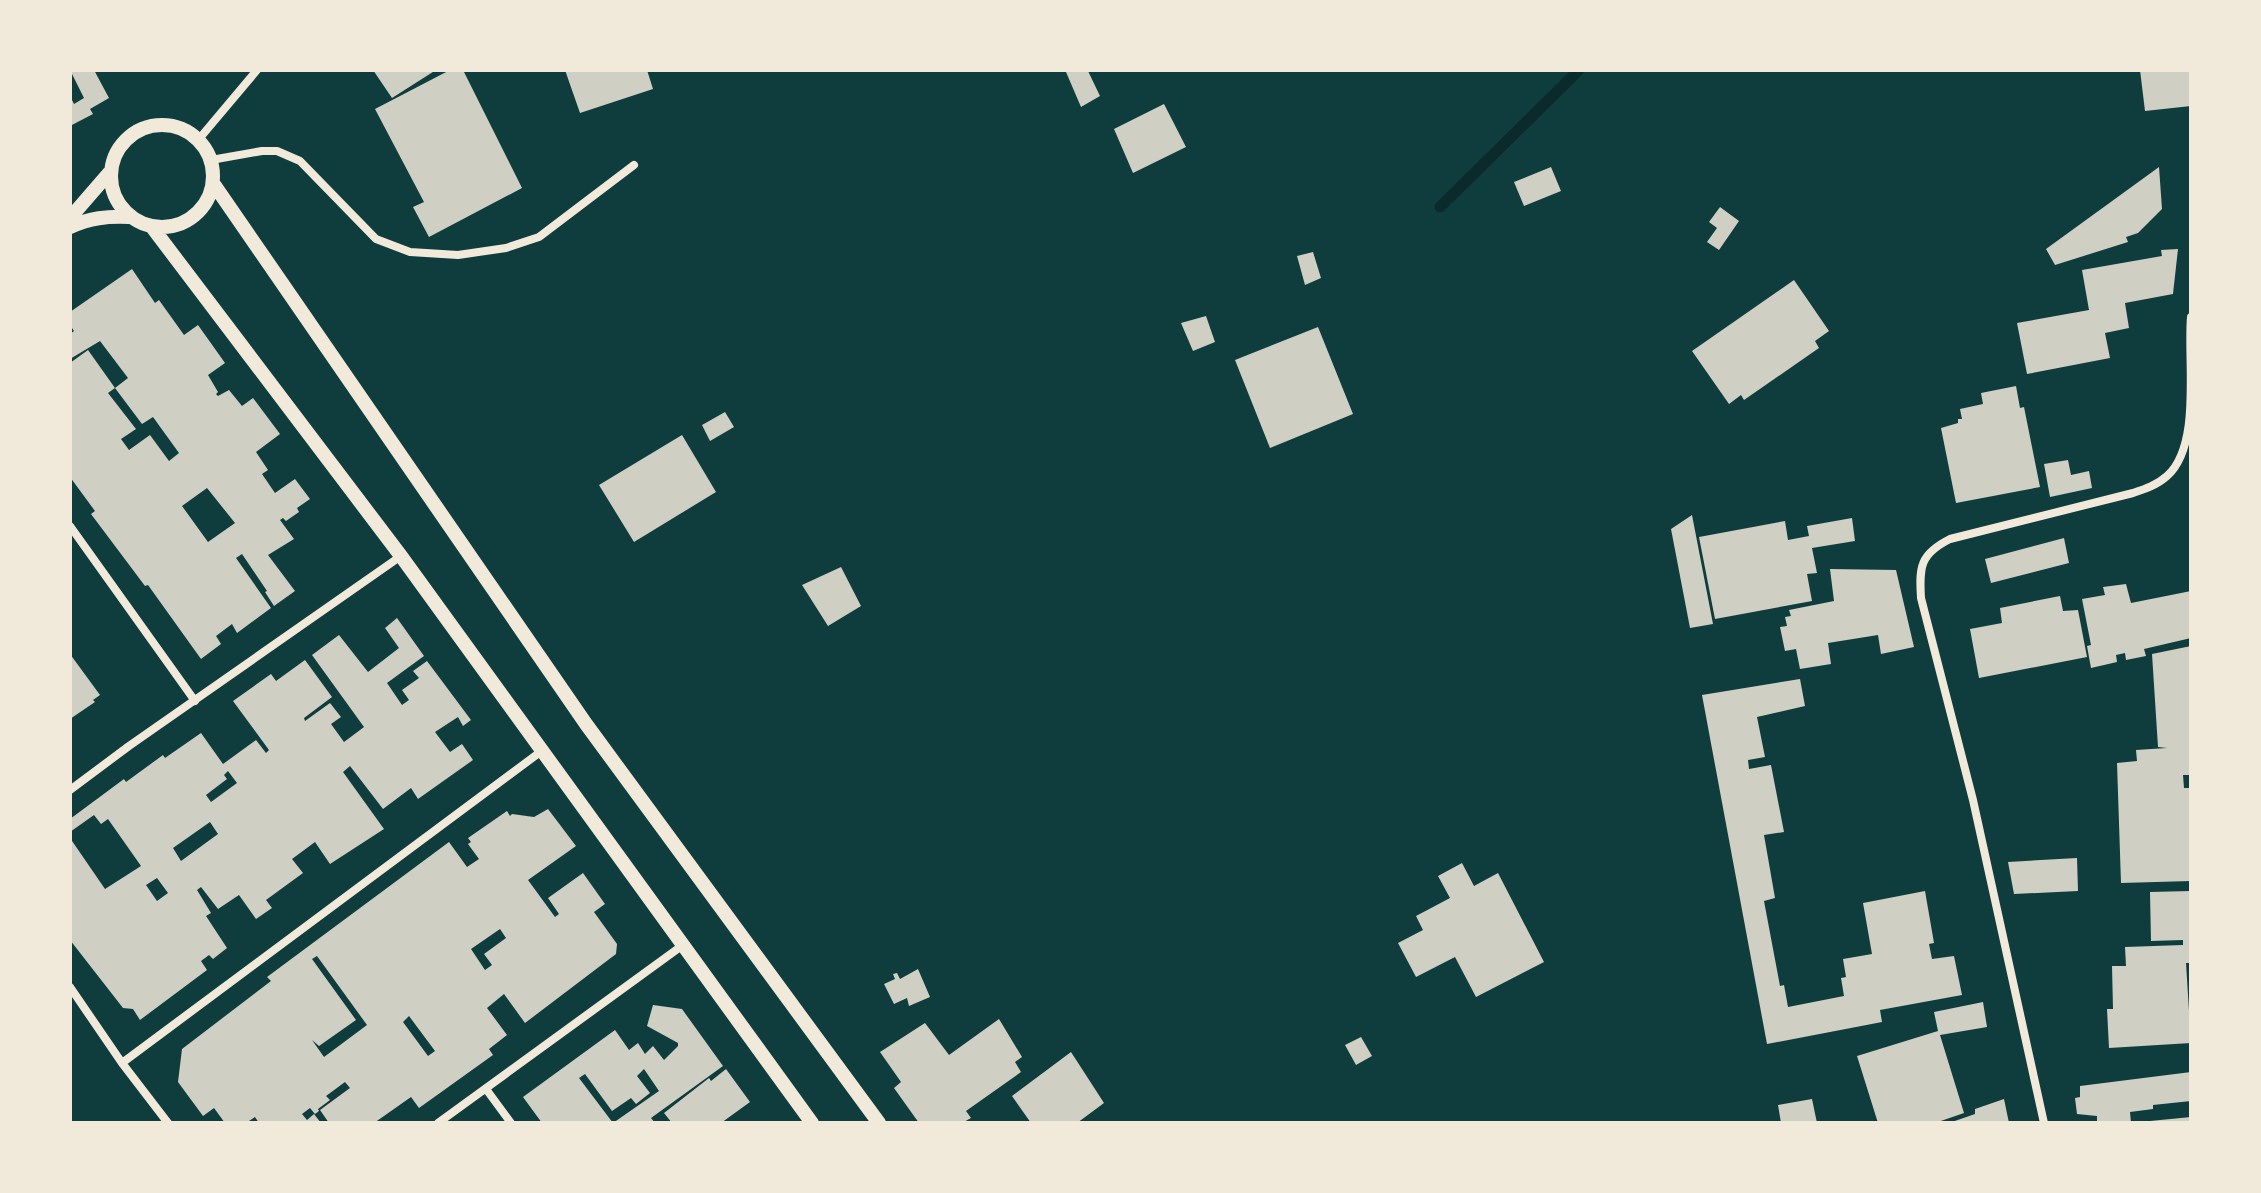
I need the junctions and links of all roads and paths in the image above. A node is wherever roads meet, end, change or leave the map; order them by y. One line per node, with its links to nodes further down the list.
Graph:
1 (257, 70): 2 (street)
2 (199, 139): 3 (street); 5 (street)
3 (211, 160): 4 (street); 6 (street)
4 (634, 165)
5 (109, 173): 7 (street); 8 (street)
6 (213, 183): 10 (street); 25 (street)
7 (129, 217): 9 (street); 10 (street)
8 (70, 218)
9 (70, 227)
10 (152, 227): 13 (street)
11 (2191, 317): 26 (street)
12 (70, 526): 14 (street)
13 (401, 556): 14 (street); 15 (street)
14 (195, 701): 16 (street)
15 (543, 750): 17 (street); 19 (street)
16 (70, 790)
17 (683, 945): 20 (street); 24 (street)
18 (70, 987): 19 (street)
19 (122, 1063): 21 (street)
20 (486, 1089): 22 (street); 23 (street)
21 (168, 1123)
22 (438, 1123)
23 (511, 1123)
24 (812, 1123)
25 (879, 1123)
26 (2044, 1123)

